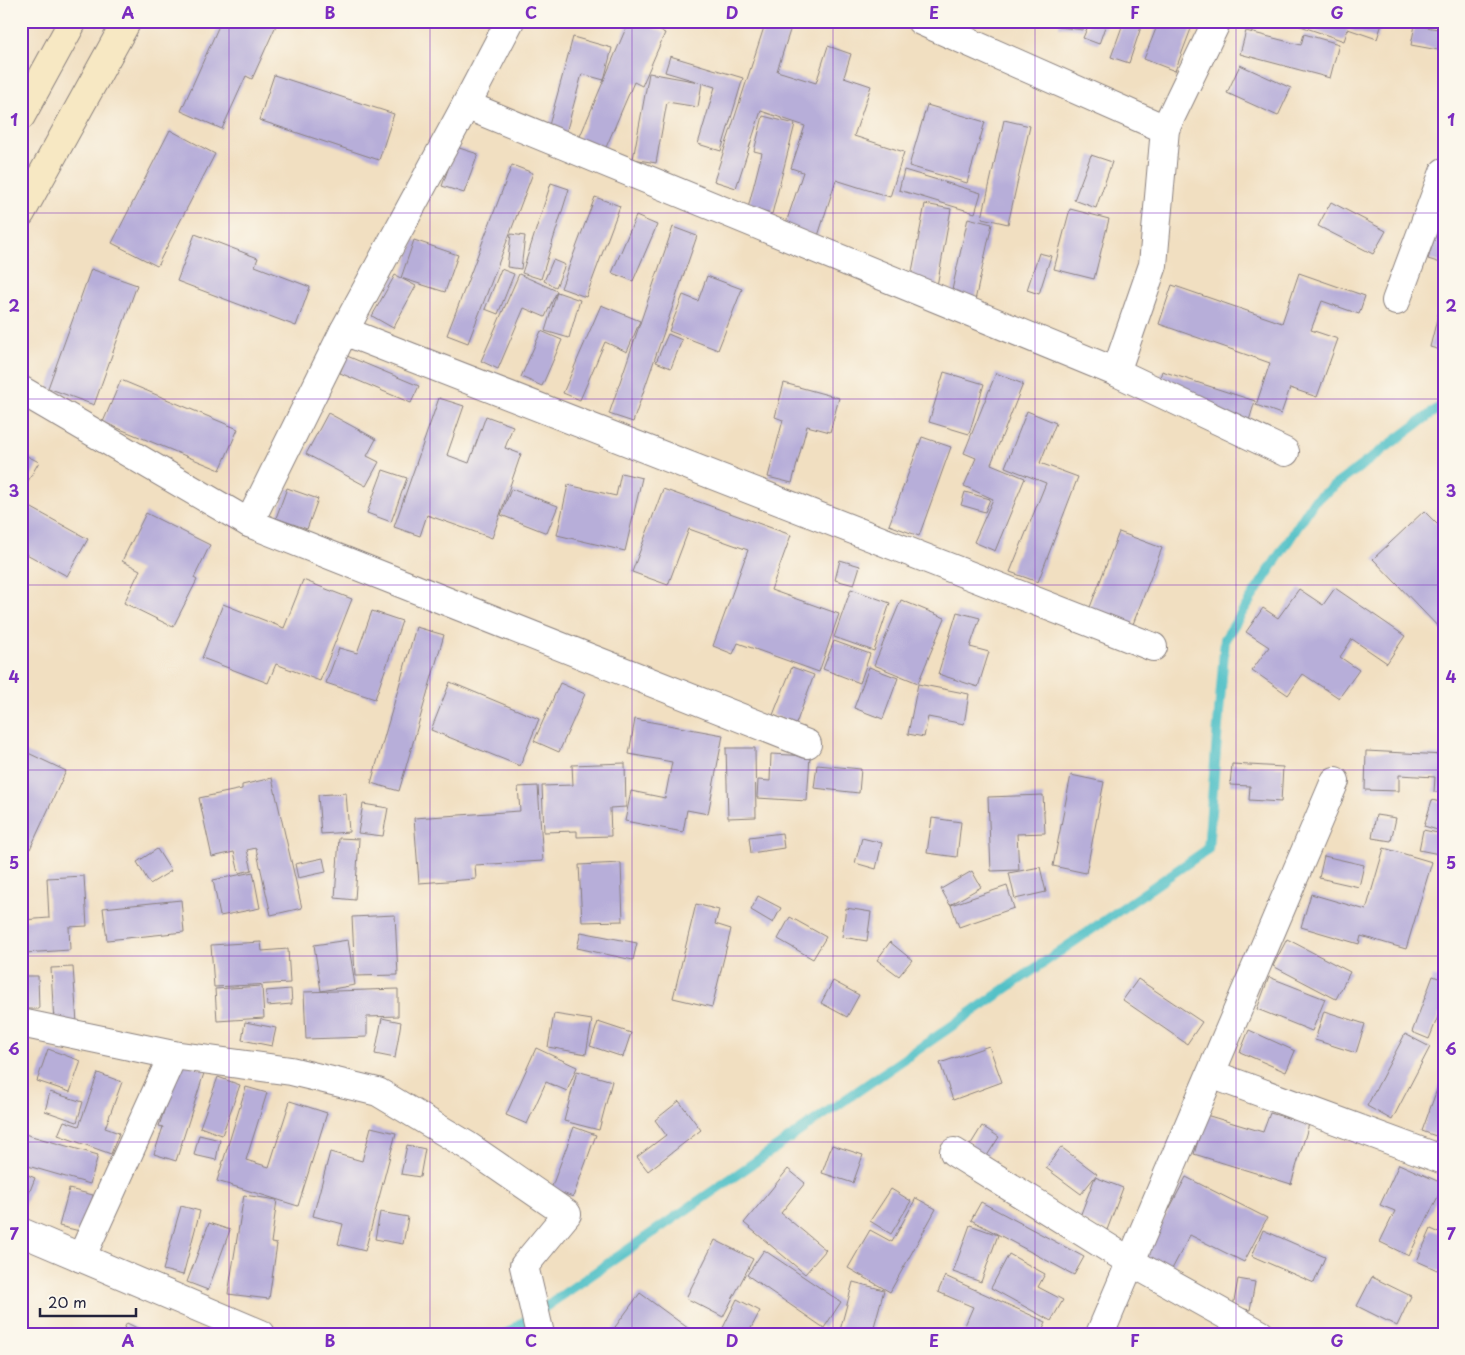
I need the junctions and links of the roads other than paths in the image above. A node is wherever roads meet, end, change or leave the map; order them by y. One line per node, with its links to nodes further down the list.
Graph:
1 (73, 21): 7 (main road)
2 (127, 21): 10 (main road)
3 (510, 21): 6 (street)
4 (921, 21): 8 (street)
5 (1217, 21): 8 (street)
6 (466, 105): 12 (street); 13 (street)
7 (21, 116)
8 (1165, 129): 13 (street)
9 (1444, 172): 11 (street)
10 (21, 213)
11 (1396, 301)
12 (344, 331): 16 (street); 17 (street)
13 (1116, 372): 15 (street)
14 (21, 390): 16 (street)
15 (1285, 452)
16 (249, 523): 18 (street)
17 (1153, 647)
18 (807, 744)
19 (1335, 781): 22 (street)
20 (21, 1023): 21 (street)
21 (173, 1055): 26 (street); 29 (street)
22 (1211, 1074): 24 (street); 27 (street)
23 (954, 1152): 27 (street)
24 (1444, 1160)
25 (21, 1232): 26 (street)
26 (81, 1258): 28 (street)
27 (1131, 1262): 30 (street); 31 (street)
28 (261, 1334)
29 (540, 1334)
30 (1100, 1334)
31 (1260, 1334)

